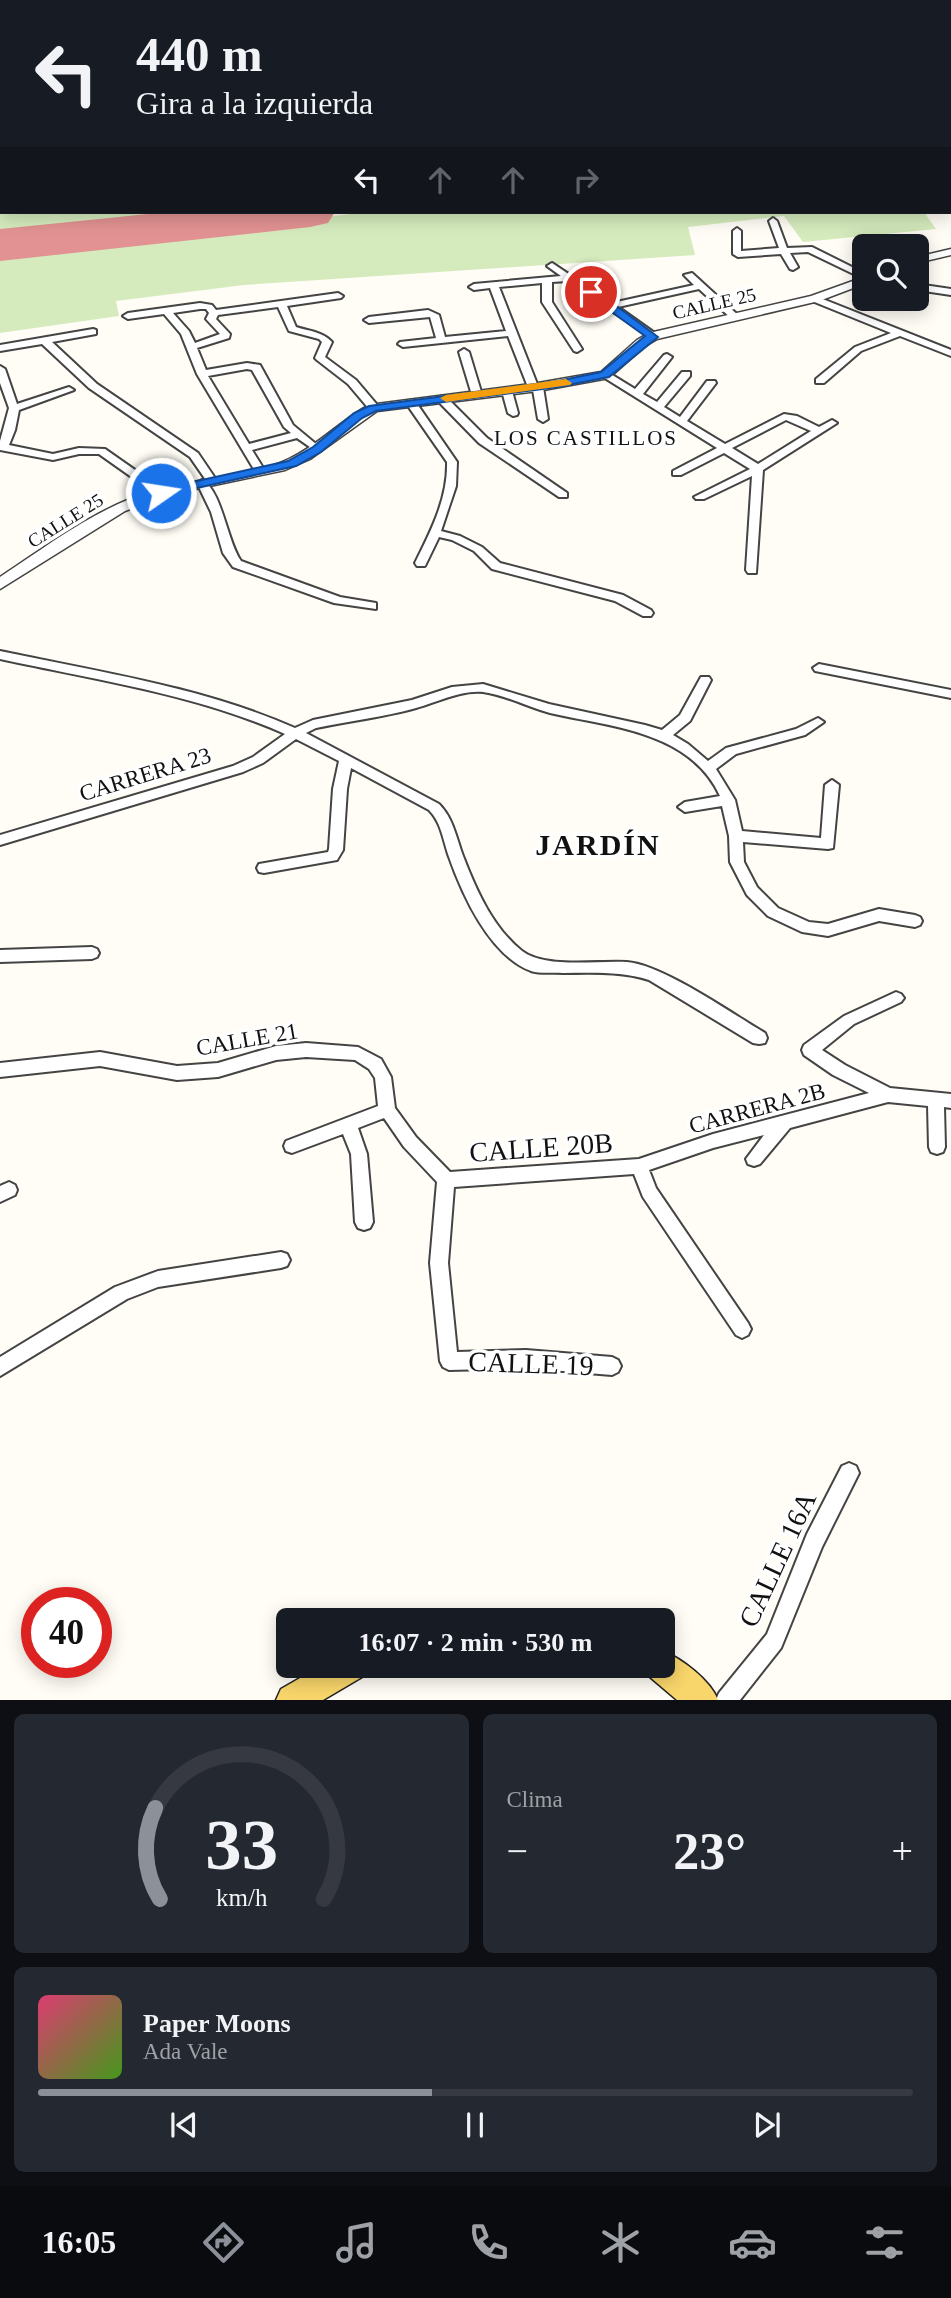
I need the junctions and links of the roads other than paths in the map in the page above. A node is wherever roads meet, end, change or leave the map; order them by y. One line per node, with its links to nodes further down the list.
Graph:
1 (773, 220): 3 (street)
2 (737, 231): 3 (street)
3 (784, 251): 7 (street); 8 (street)
4 (951, 252): 5 (street)
5 (929, 257)
6 (552, 266): 10 (street)
7 (793, 267)
8 (852, 271)
9 (689, 275): 14 (street)
10 (570, 278): 11 (street); 21 (street)
11 (547, 280): 13 (street); 36 (street)
12 (852, 283): 19 (street, CALLE 25)
13 (493, 285): 15 (street); 28 (street)
14 (701, 286): 21 (street); 25 (street)
15 (474, 287)
16 (929, 289): 17 (street)
17 (951, 292)
18 (338, 296): 20 (street)
19 (815, 299): 25 (street, CALLE 25); 29 (street)
20 (281, 304): 23 (street); 55 (street)
21 (612, 306): 30 (street)
22 (167, 312): 23 (street); 24 (street); 34 (street)
23 (214, 313): 34 (street)
24 (128, 316)
25 (735, 317): 30 (street, CALLE 25)
26 (369, 320): 32 (street)
27 (93, 332): 31 (street)
28 (511, 332): 32 (street); 46 (street)
29 (899, 333): 38 (street); 44 (street)
30 (653, 337): 42 (street, CALLE 25)
31 (43, 339): 35 (street); 69 (street)
32 (441, 340): 33 (street)
33 (403, 344)
34 (191, 347): 40 (street)
35 (0, 348)
36 (577, 349)
37 (464, 352): 49 (street)
38 (951, 353)
39 (667, 357): 50 (street)
40 (202, 374): 61 (street); 63 (street)
41 (686, 374): 53 (street)
42 (605, 375): 46 (street, CALLE 25); 50 (street)
43 (1, 376): 54 (street)
44 (820, 381)
45 (711, 383): 58 (street)
46 (536, 387): 48 (street, CALLE 25); 57 (street)
47 (69, 390): 54 (street)
48 (507, 391): 49 (street, CALLE 25); 56 (street)
49 (477, 394): 51 (street, CALLE 25)
50 (637, 394): 53 (street)
51 (442, 399): 52 (street, CALLE 25); 71 (street)
52 (411, 403): 55 (street, CALLE 25); 73 (street)
53 (658, 407): 58 (street)
54 (15, 408): 62 (street)
55 (374, 408): 64 (street, CALLE 25)
56 (513, 413)
57 (544, 419)
58 (682, 421): 65 (street)
59 (832, 423): 60 (street)
60 (819, 431): 65 (street); 66 (street)
61 (298, 435): 63 (street); 64 (street)
62 (1, 447): 70 (street)
63 (246, 448): 67 (street)
64 (317, 449): 67 (street, CALLE 25)
65 (727, 449): 66 (street); 68 (street)
66 (758, 469): 72 (street); 75 (street)
67 (260, 471): 69 (street, CALLE 25)
68 (677, 474)
69 (207, 482): 70 (street, CALLE 25); 77 (street)
70 (161, 493): 76 (street, CALLE 25)
71 (564, 495)
72 (700, 497)
73 (436, 533): 74 (street); 78 (street)
74 (421, 563)
75 (752, 570)
76 (0, 584)
77 (372, 606)
78 (647, 613)
79 (0, 655): 84 (street)
80 (819, 668): 82 (street)
81 (705, 680): 85 (street)
82 (951, 694)
83 (818, 722): 87 (street)
84 (294, 734): 85 (street, CARRERA 23); 86 (street); 92 (street, CARRERA 23)
85 (664, 736): 87 (street)
86 (346, 761): 93 (street); 98 (street)
87 (708, 768): 89 (street)
88 (832, 785): 91 (street)
89 (728, 800): 90 (street); 91 (street)
90 (685, 807)
91 (736, 836): 94 (street)
92 (0, 840)
93 (264, 868)
94 (915, 920)
95 (92, 953): 96 (street)
96 (0, 956)
97 (896, 998): 100 (street)
98 (759, 1038)
99 (0, 1070): 102 (street, CALLE 21)
100 (888, 1095): 101 (street); 103 (street, CARRERA 2B)
101 (944, 1100): 106 (street)
102 (387, 1110): 104 (street); 109 (street)
103 (784, 1123): 107 (street); 108 (street, CARRERA 2B)
104 (348, 1125): 105 (street); 110 (street)
105 (292, 1146)
106 (937, 1147)
107 (754, 1159)
108 (639, 1166): 109 (street, CALLE 20B); 112 (street, CALLE 20B)
109 (446, 1180): 113 (street, CALLE 19)
110 (364, 1222)
111 (281, 1260): 114 (street)
112 (742, 1329)
113 (612, 1366)
114 (0, 1367)
115 (849, 1473): 120 (street, CALLE 16A)
116 (675, 1677): 119 (main road)
117 (330, 1678): 118 (main road)
118 (292, 1699)
119 (702, 1699)
120 (726, 1699)

